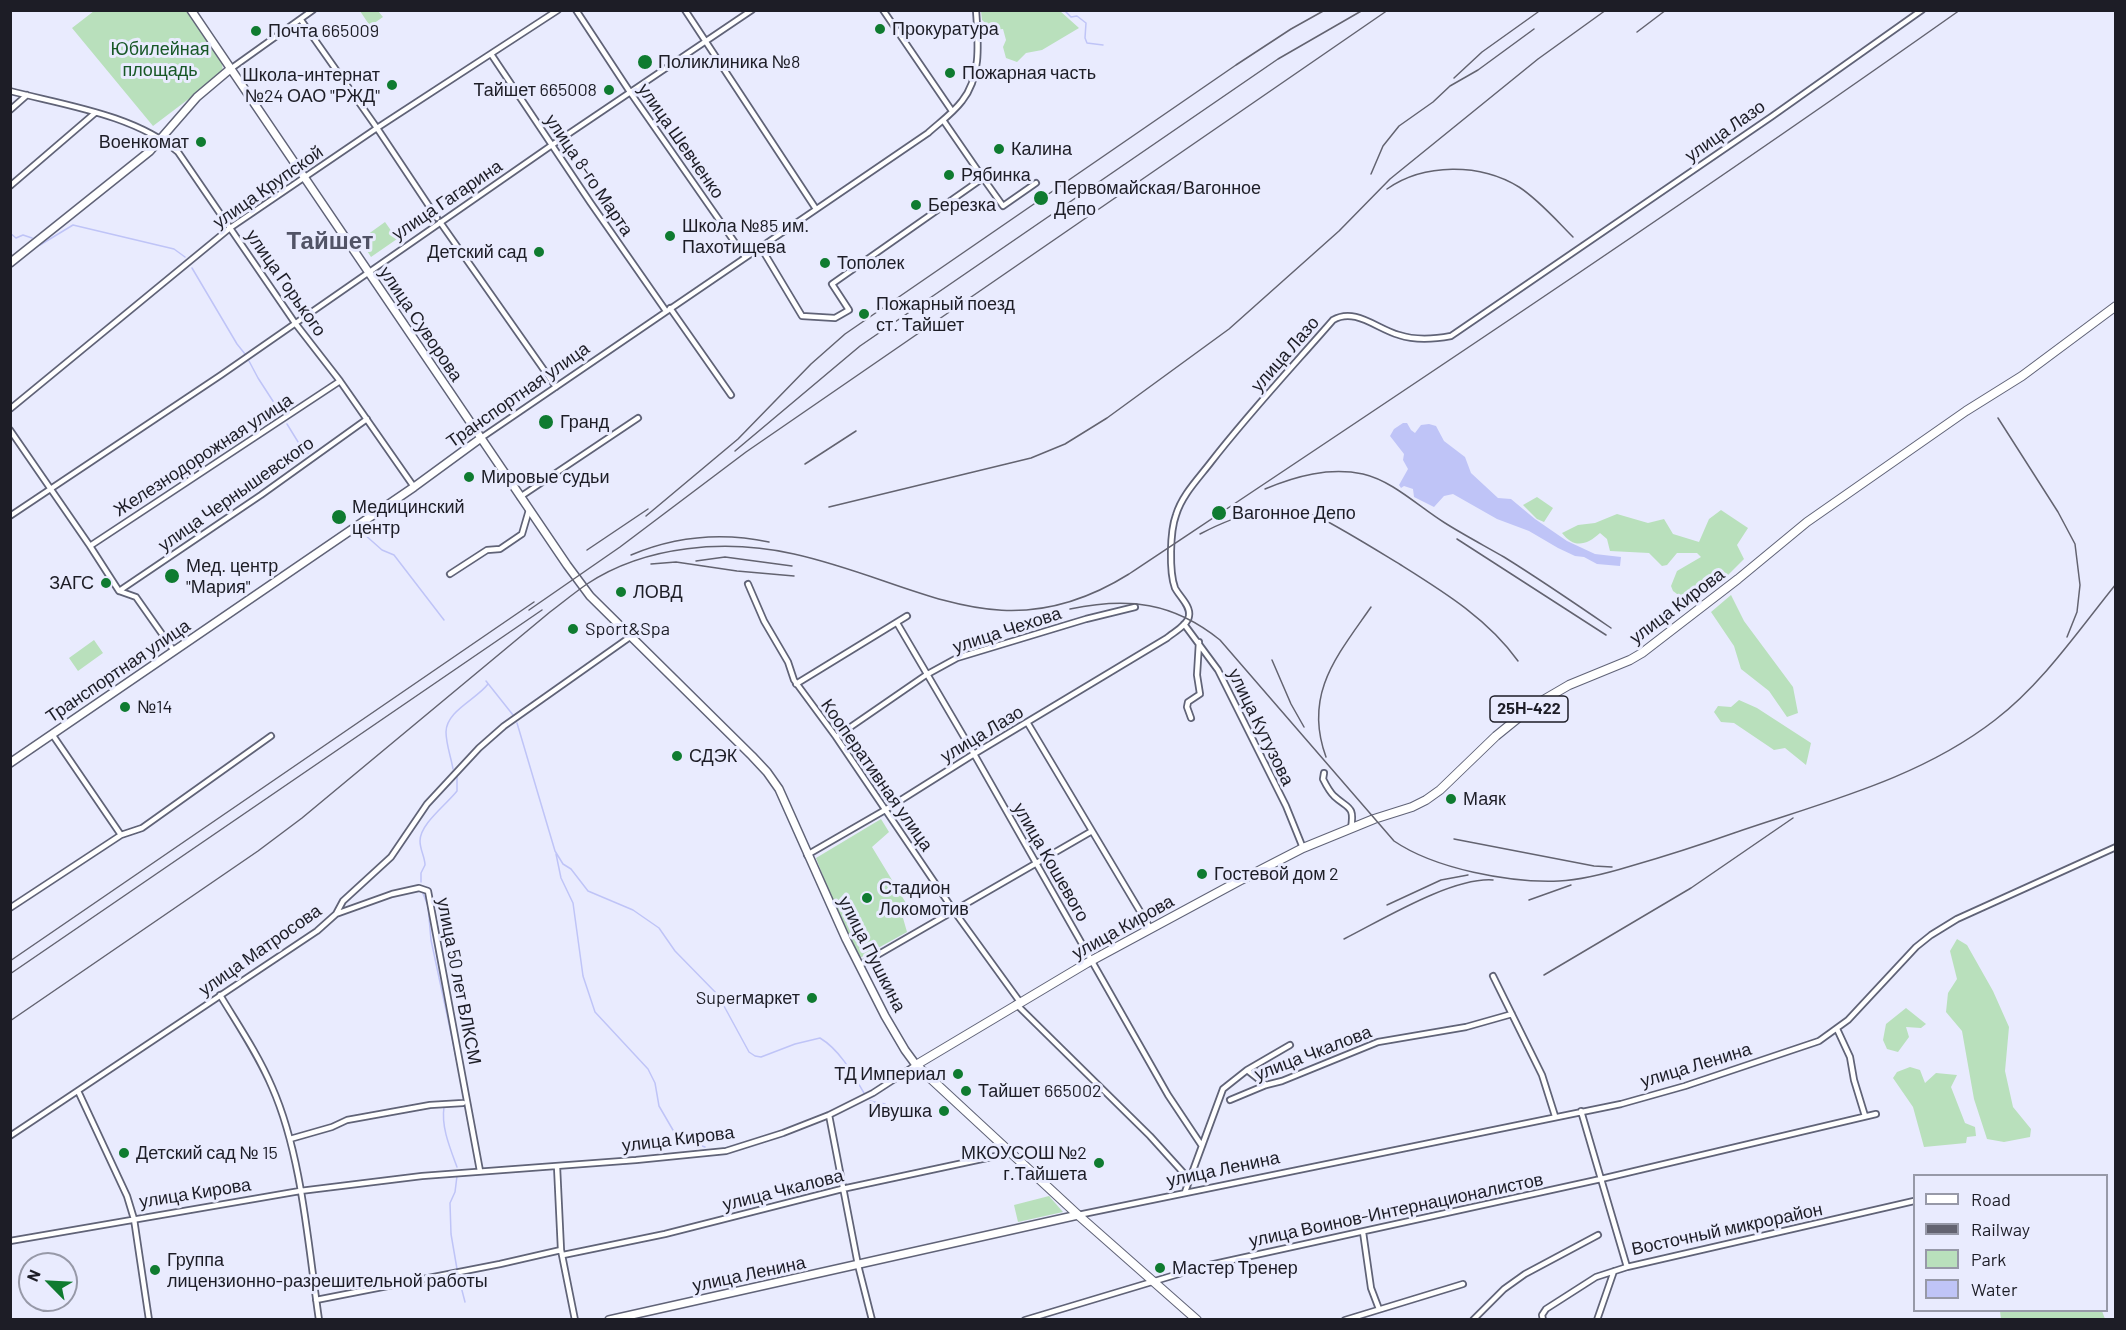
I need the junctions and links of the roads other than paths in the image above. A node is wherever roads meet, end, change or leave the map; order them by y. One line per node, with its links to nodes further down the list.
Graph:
1 (191, 10): 13 (main road, улица Суворова)
2 (313, 10): 10 (street)
3 (558, 10): 12 (street, улица Крупской)
4 (576, 10): 15 (street, улица Шевченко)
5 (685, 10): 11 (street)
6 (752, 10): 11 (street, улица Гагарина)
7 (883, 10): 18 (street)
8 (976, 10): 18 (street, Транспортная улица)
9 (1922, 10): 59 (street, улица Лазо)
10 (301, 20): 13 (street); 21 (street)
11 (707, 42): 15 (street, улица Гагарина); 28 (street)
12 (491, 54): 21 (street, улица Крупской); 23 (street, улица 8-го Марта)
13 (229, 70): 22 (main road); 24 (main road, улица Суворова)
14 (10, 91): 16 (street, улица Горького)
15 (630, 92): 23 (street, улица Гагарина); 32 (street, улица Шевченко)
16 (27, 95): 17 (street); 19 (street, улица Горького)
17 (10, 110)
18 (952, 111): 20 (street, Транспортная улица)
19 (95, 113): 22 (street, улица Горького); 27 (street)
20 (943, 120): 25 (street); 28 (street, Транспортная улица)
21 (377, 128): 24 (street, улица Крупской); 29 (street)
22 (161, 140): 30 (street, улица Горького); 33 (main road)
23 (552, 145): 29 (street, улица Гагарина); 36 (street, улица 8-го Марта)
24 (303, 177): 30 (street, улица Крупской); 34 (main road, улица Суворова)
25 (983, 178): 26 (street); 31 (street)
26 (1036, 183)
27 (10, 186)
28 (816, 209): 31 (street, Транспортная улица)
29 (439, 220): 34 (street, улица Гагарина); 39 (street)
30 (230, 228): 37 (street, улица Горького); 41 (street, улица Крупской)
31 (760, 246): 32 (street, Транспортная улица)
32 (745, 256): 36 (street, Транспортная улица)
33 (10, 263)
34 (367, 272): 37 (street, улица Гагарина); 45 (main road, улица Суворова)
35 (2115, 306): 74 (main road, улица Кирова / 25Н-422)
36 (668, 310): 39 (street, Транспортная улица); 40 (street, улица 8-го Марта)
37 (296, 323): 38 (street, улица Горького); 47 (street, улица Гагарина)
38 (340, 381): 43 (street, улица Горького); 51 (street, Железнодорожная улица)
39 (556, 387): 45 (street, Транспортная улица)
40 (731, 395)
41 (10, 409)
42 (638, 418): 48 (street)
43 (367, 419): 46 (street, улица Горького); 55 (street, улица Чернышевского)
44 (10, 430): 47 (street)
45 (481, 438): 46 (main road, Транспортная улица); 48 (main road, улица Суворова)
46 (414, 487): 62 (main road, Транспортная улица)
47 (50, 489): 50 (street, улица Гагарина); 51 (street)
48 (520, 497): 49 (main road, улица Суворова)
49 (530, 510): 52 (main road, улица Суворова); 53 (street)
50 (10, 516)
51 (90, 546): 55 (street)
52 (567, 565): 60 (main road, улица Пушкина)
53 (450, 574)
54 (748, 584): 64 (street, Кооперативная улица)
55 (119, 591): 62 (street)
56 (1135, 607): 63 (street, улица Чехова)
57 (907, 616): 58 (street)
58 (897, 623): 63 (street, улица Кошевого); 64 (street)
59 (1184, 624): 61 (street, улица Кутузова); 66 (street, улица Лазо)
60 (630, 637): 79 (main road, улица Пушкина); 83 (street, улица Матросова)
61 (1199, 642): 65 (street); 78 (street, улица Кутузова)
62 (174, 651): 67 (main road, Транспортная улица)
63 (926, 675): 69 (street, улица Чехова); 70 (street, улица Кошевого)
64 (796, 684): 69 (street, Кооперативная улица)
65 (1191, 718)
66 (1027, 722): 70 (street, улица Лазо); 75 (street)
67 (52, 734): 71 (main road, Транспортная улица); 76 (street)
68 (271, 736): 76 (street)
69 (836, 737): 73 (street, Кооперативная улица)
70 (974, 754): 73 (street, улица Лазо); 80 (street, улица Кошевого)
71 (10, 763)
72 (1324, 773): 74 (street)
73 (885, 810): 79 (street, улица Лазо); 82 (street, Кооперативная улица)
74 (1352, 828): 78 (main road, улица Кирова / 25Н-422)
75 (1092, 831): 80 (street); 84 (street)
76 (121, 835): 81 (street)
77 (2115, 847): 91 (street, улица Ленина)
78 (1303, 848): 84 (main road, улица Кирова / 25Н-422)
79 (807, 855): 86 (main road, улица Пушкина)
80 (1036, 863): 82 (street); 85 (street, улица Кошевого)
81 (10, 908)
82 (954, 911): 86 (street); 89 (street, Кооперативная улица)
83 (336, 914): 88 (street, улица Матросова); 109 (street, улица 50 лет ВЛКСМ)
84 (1150, 928): 85 (main road, улица Кирова / 25Н-422)
85 (1092, 960): 89 (main road, улица Кирова / 25Н-422); 106 (street, улица Кошевого)
86 (860, 965): 93 (main road, улица Пушкина)
87 (1493, 976): 90 (street)
88 (220, 995): 96 (street, улица Матросова); 105 (street)
89 (1018, 1003): 93 (main road, улица Кирова / 25Н-422); 110 (street, Кооперативная улица)
90 (1512, 1014): 95 (street, улица Чкалова); 102 (street)
91 (1838, 1029): 99 (street, улица Ленина); 103 (street)
92 (1290, 1045): 94 (street)
93 (916, 1065): 101 (street, улица Кирова); 107 (main road, улица Пушкина)
94 (1247, 1070): 95 (street); 106 (street)
95 (1266, 1085): 97 (street, улица Чкалова)
96 (78, 1091): 104 (street, улица Матросова); 117 (street)
97 (1230, 1100)
98 (463, 1103): 105 (street)
99 (1581, 1111): 102 (street, улица Ленина); 111 (street, Восточный микрорайон)
100 (1876, 1114): 103 (street)
101 (829, 1115): 108 (street, улица Кирова); 112 (street)
102 (1556, 1116): 114 (street, улица Ленина)
103 (1865, 1116): 111 (street)
104 (10, 1136)
105 (290, 1139): 113 (street)
106 (1202, 1146): 110 (street)
107 (1011, 1153): 112 (street, улица Чкалова); 116 (main road, улица Пушкина)
108 (557, 1166): 109 (street, улица Кирова); 121 (street)
109 (480, 1172): 113 (street, улица Кирова)
110 (1189, 1179): 114 (street)
111 (1601, 1179): 118 (street, улица Воинов-Интернационалистов); 123 (street, Восточный микрорайон)
112 (842, 1189): 121 (street, улица Чкалова); 122 (street)
113 (300, 1191): 117 (street, улица Кирова); 127 (street)
114 (1185, 1192): 116 (street, улица Ленина)
115 (1913, 1201): 123 (street, Восточный микрорайон)
116 (1078, 1215): 122 (main road, улица Ленина); 125 (main road, улица Пушкина)
117 (134, 1219): 120 (street, улица Кирова); 129 (street)
118 (1363, 1232): 125 (street, улица Воинов-Интернационалистов); 128 (street)
119 (1598, 1235): 137 (street)
120 (10, 1241)
121 (562, 1252): 127 (street, улица Чкалова); 131 (street)
122 (858, 1265): 132 (main road, улица Ленина); 133 (street)
123 (1628, 1267): 124 (street)
124 (1614, 1271): 138 (street); 139 (street)
125 (1155, 1282): 134 (street, улица Воинов-Интернационалистов); 135 (main road, улица Пушкина)
126 (1463, 1284): 128 (street)
127 (316, 1300): 130 (street)
128 (1379, 1309): 136 (street)
129 (149, 1320)
130 (319, 1320)
131 (575, 1320)
132 (609, 1320)
133 (872, 1320)
134 (1025, 1320)
135 (1197, 1320)
136 (1345, 1320)
137 (1473, 1320)
138 (1543, 1320)
139 (1597, 1320)

